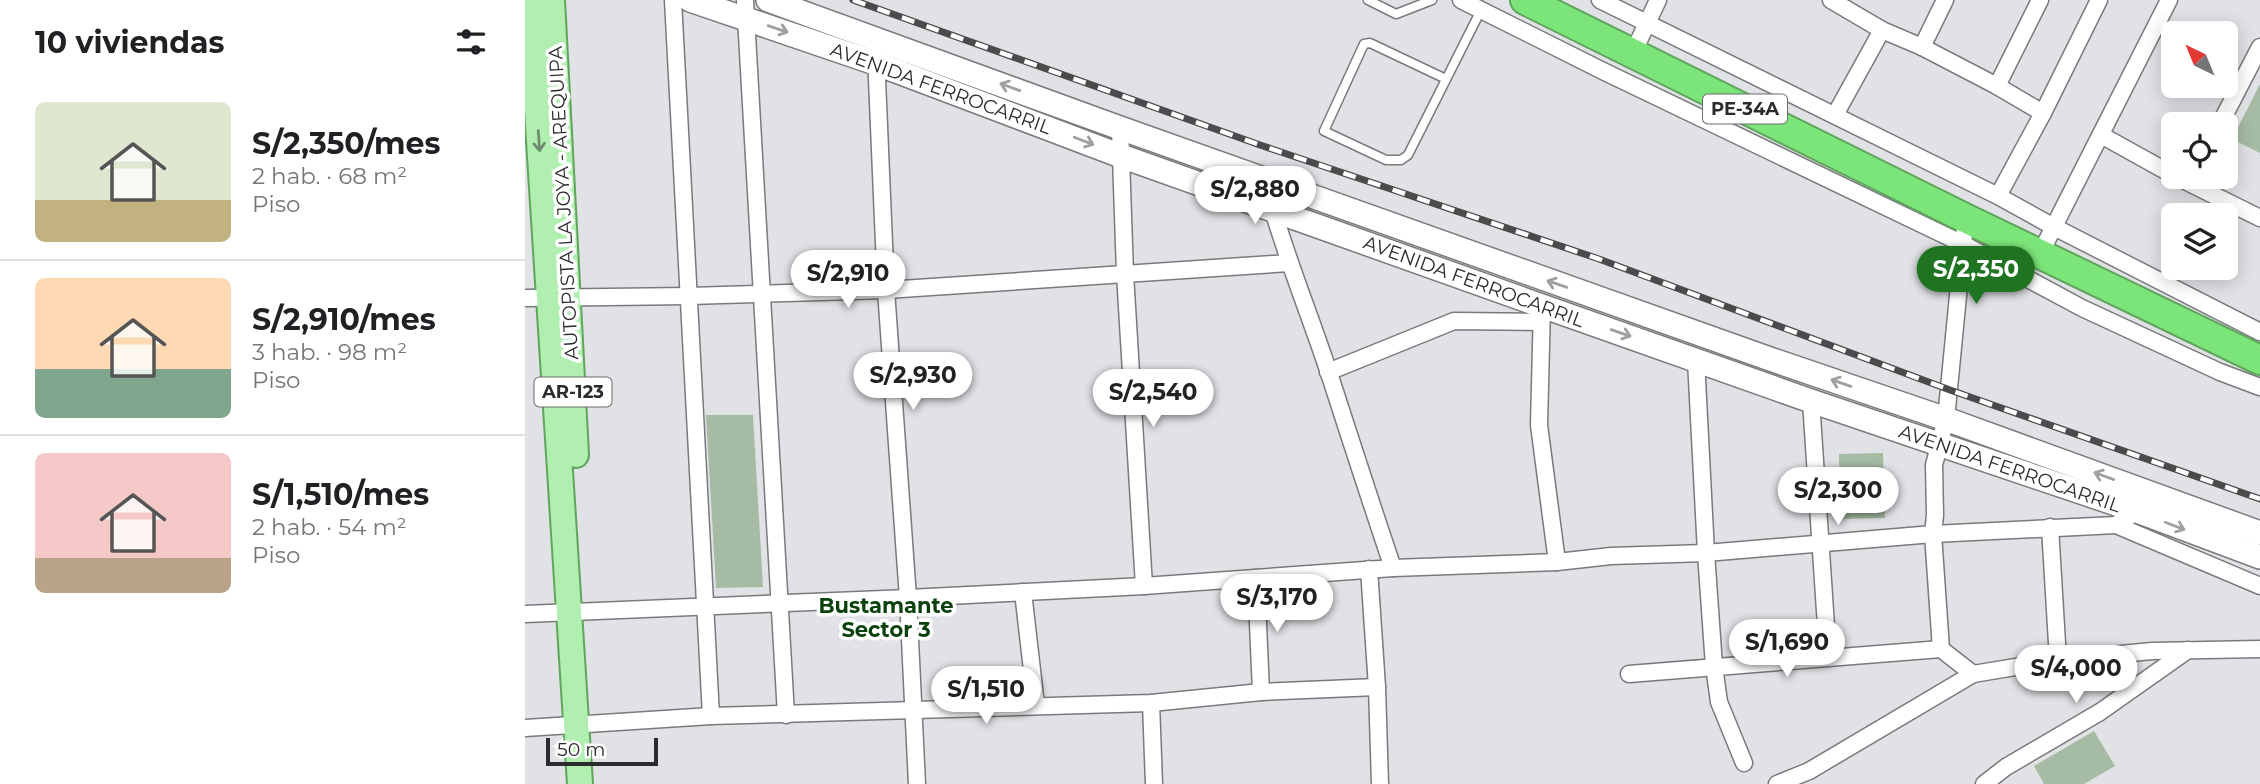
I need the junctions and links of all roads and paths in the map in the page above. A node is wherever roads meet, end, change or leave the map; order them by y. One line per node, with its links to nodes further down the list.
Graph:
1 (530, 0): 48 (main road, AUTOPISTA LA JOYA - AREQUIPA / AR-123, one-way to 48)
2 (552, 0): 48 (main road, AUTOPISTA LA JOYA - AREQUIPA / AR-123)
3 (673, 0): 46 (street)
4 (690, 0): 17 (main road, AVENIDA FERROCARRIL)
5 (768, 0): 21 (main road, AVENIDA FERROCARRIL)
6 (1368, 0): 7 (lane)
7 (1432, 0)
8 (1461, 0): 18 (street)
9 (1525, 0): 23 (highway, PE-34A)
10 (1599, 0): 19 (street)
11 (1658, 0): 19 (street)
12 (1945, 0): 22 (street)
13 (2040, 0): 27 (street)
14 (2099, 0): 29 (street)
15 (2169, 0): 32 (street)
16 (1840, 2): 20 (street)
17 (746, 9): 25 (main road, AVENIDA FERROCARRIL, one-way to 25); 45 (street)
18 (1481, 10): 26 (lane); 40 (street)
19 (1647, 22): 23 (street); 30 (street)
20 (1882, 30): 22 (street); 30 (street)
21 (878, 38): 25 (street); 31 (main road, AVENIDA FERROCARRIL, one-way to 21)
22 (1921, 47): 27 (street)
23 (1633, 53): 40 (highway, PE-34A)
24 (2258, 56): 28 (street)
25 (875, 63): 33 (main road, AVENIDA FERROCARRIL, one-way to 33); 44 (street)
26 (1446, 79): 26 (lane)
27 (1997, 86): 29 (street)
28 (2227, 112)
29 (2043, 113): 36 (street)
30 (1835, 115): 36 (street)
31 (1120, 128): 33 (street); 56 (main road, AVENIDA FERROCARRIL, one-way to 31)
32 (2101, 135): 34 (street); 39 (street)
33 (1121, 156): 37 (main road, AVENIDA FERROCARRIL); 43 (street)
34 (2161, 166)
35 (2204, 189): 38 (street)
36 (1998, 196): 39 (street)
37 (1273, 210): 42 (street); 49 (main road, AVENIDA FERROCARRIL)
38 (2260, 218)
39 (2054, 227): 41 (street); 50 (street)
40 (1964, 231): 41 (highway, PE-34A); 54 (street); 56 (street)
41 (2040, 254): 52 (highway, PE-34A)
42 (1289, 263): 43 (street); 53 (street)
43 (1125, 274): 44 (street); 70 (street)
44 (887, 290): 45 (street); 73 (street)
45 (762, 294): 46 (street); 74 (street)
46 (689, 296): 48 (street); 75 (street)
47 (525, 298): 48 (street)
48 (559, 299): 76 (main road, AUTOPISTA LA JOYA - AREQUIPA / AR-123)
49 (1541, 314): 51 (main road, AVENIDA FERROCARRIL, one-way to 51); 53 (street); 66 (street)
50 (2258, 325)
51 (1696, 359): 55 (main road, AVENIDA FERROCARRIL); 64 (street)
52 (2260, 360)
53 (1328, 372): 67 (street)
54 (2260, 387)
55 (1811, 401): 57 (main road, AVENIDA FERROCARRIL); 63 (street)
56 (1946, 419): 57 (street); 58 (main road, AVENIDA FERROCARRIL, one-way to 56)
57 (1938, 443): 58 (main road, AVENIDA FERROCARRIL); 62 (street)
58 (2143, 502): 59 (street); 61 (main road, AVENIDA FERROCARRIL); 65 (main road, AVENIDA FERROCARRIL, one-way to 65)
59 (2116, 525): 60 (street); 71 (street)
60 (2050, 527): 62 (street); 82 (street)
61 (2260, 533)
62 (1933, 534): 63 (street); 78 (street)
63 (1821, 542): 64 (street); 81 (street)
64 (1706, 553): 66 (street); 83 (street)
65 (2260, 557)
66 (1557, 562): 67 (street)
67 (1393, 568): 68 (street)
68 (1369, 569): 69 (street); 86 (street)
69 (1256, 578): 70 (street); 87 (street)
70 (1144, 586): 72 (street)
71 (2260, 586)
72 (1023, 592): 73 (street); 89 (street)
73 (908, 598): 74 (street); 90 (street)
74 (780, 604): 75 (street); 91 (street)
75 (705, 606): 76 (street); 92 (street)
76 (576, 613): 77 (street); 93 (main road, AUTOPISTA LA JOYA - AREQUIPA / AR-123)
77 (525, 614)
78 (1941, 649): 81 (street); 85 (street)
79 (2260, 649): 80 (street)
80 (2188, 650): 82 (street); 103 (street)
81 (1828, 656): 83 (street)
82 (2057, 660): 85 (street)
83 (1714, 666): 84 (street); 95 (street)
84 (1629, 674)
85 (1973, 674): 96 (street)
86 (1377, 687): 87 (street); 101 (street)
87 (1261, 692): 88 (street)
88 (1151, 703): 89 (street); 100 (street)
89 (1035, 705): 90 (street)
90 (914, 711): 91 (street); 99 (street)
91 (786, 715): 92 (street)
92 (711, 716): 93 (street)
93 (585, 723): 94 (street); 97 (main road, AUTOPISTA LA JOYA - AREQUIPA / AR-123); 98 (main road, AUTOPISTA LA JOYA - AREQUIPA / AR-123)
94 (525, 728)
95 (1744, 763)
96 (1800, 780): 102 (street)
97 (580, 784)
98 (596, 784)
99 (917, 784)
100 (1154, 784)
101 (1380, 784)
102 (1777, 784)
103 (1984, 784)

